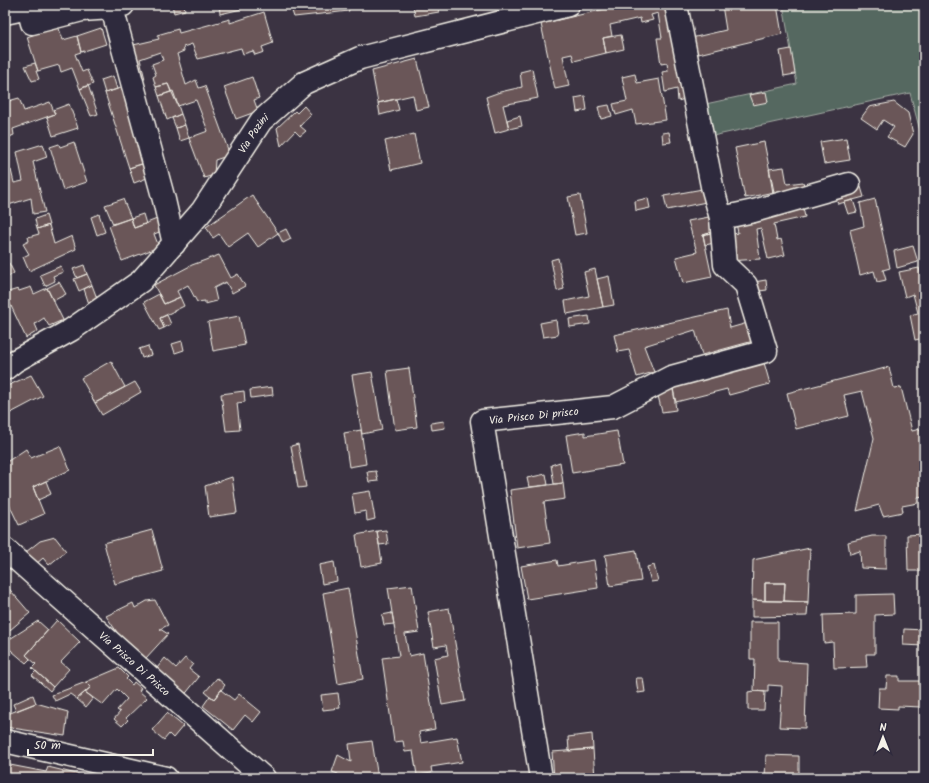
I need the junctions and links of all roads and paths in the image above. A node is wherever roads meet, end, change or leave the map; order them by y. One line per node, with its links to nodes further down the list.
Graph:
1 (568, 5): 7 (street, Via Pozini)
2 (676, 5): 6 (street)
3 (118, 7): 4 (street); 7 (street)
4 (5, 13)
5 (849, 184): 6 (street)
6 (721, 218): 13 (street, Via Prisco Di prisco)
7 (174, 244): 8 (street, Via Pozini)
8 (5, 369)
9 (5, 549): 12 (street, Via Prisco Di Prisco)
10 (5, 742): 11 (street)
11 (166, 778)
12 (264, 778)
13 (541, 778)

